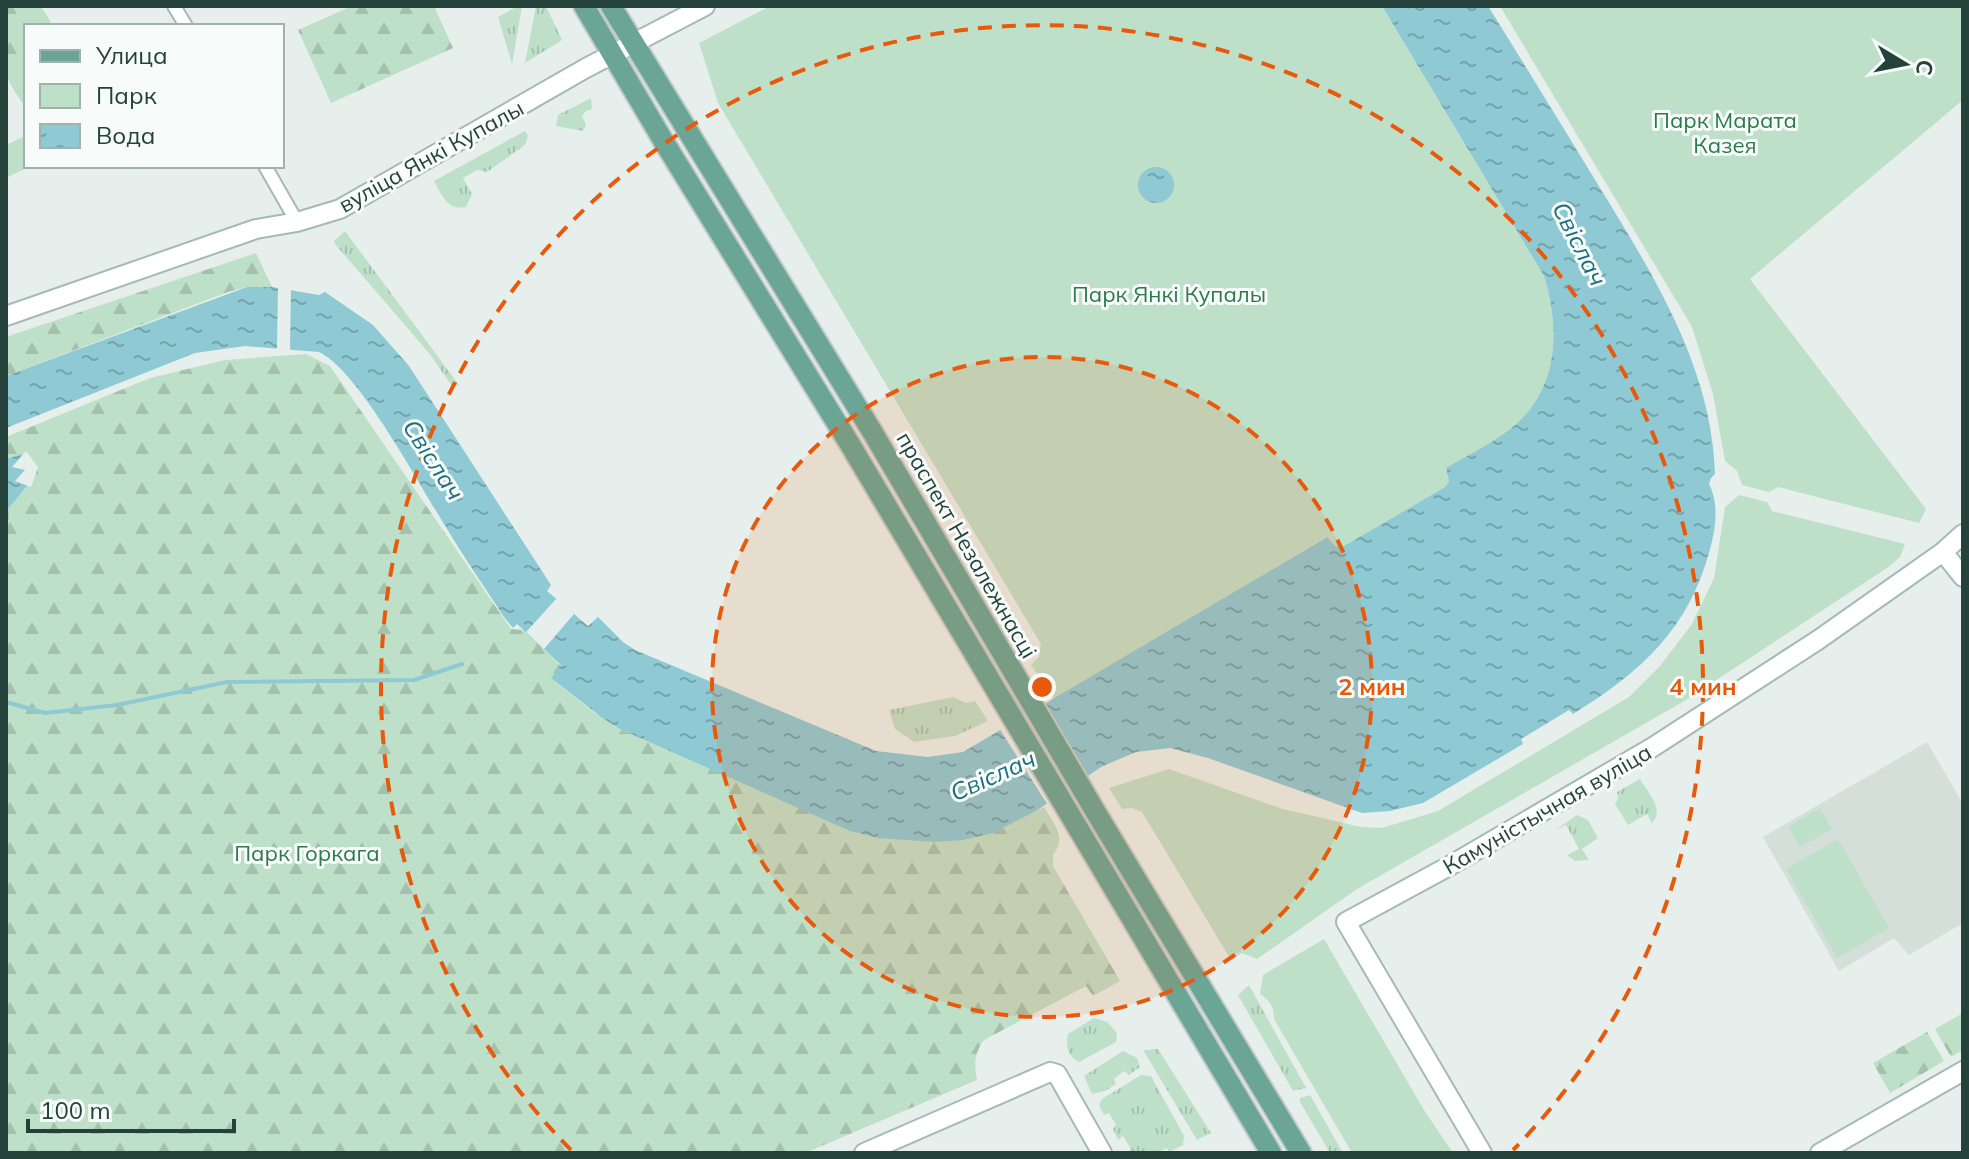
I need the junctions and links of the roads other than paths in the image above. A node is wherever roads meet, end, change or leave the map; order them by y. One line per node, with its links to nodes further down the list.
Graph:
1 (174, 6): 5 (street)
2 (584, 6): 7 (main road)
3 (611, 6): 6 (main road, праспект Незалежнасці)
4 (705, 6): 6 (street, вуліца Янкі Купалы)
5 (185, 24)
6 (634, 43): 7 (street, вуліца Янкі Купалы); 18 (main road, праспект Незалежнасці)
7 (612, 55): 9 (street, вуліца Янкі Купалы); 17 (main road)
8 (266, 168): 9 (street)
9 (297, 222): 10 (street, вуліца Янкі Купалы)
10 (6, 316)
11 (1963, 534): 12 (street, Камуністычная вуліца)
12 (1943, 552): 13 (street); 19 (street, Камуністычная вуліца)
13 (1963, 577)
14 (1963, 1071): 20 (street)
15 (864, 1153): 16 (street)
16 (1102, 1153)
17 (1271, 1153)
18 (1301, 1153)
19 (1482, 1153)
20 (1820, 1153)

